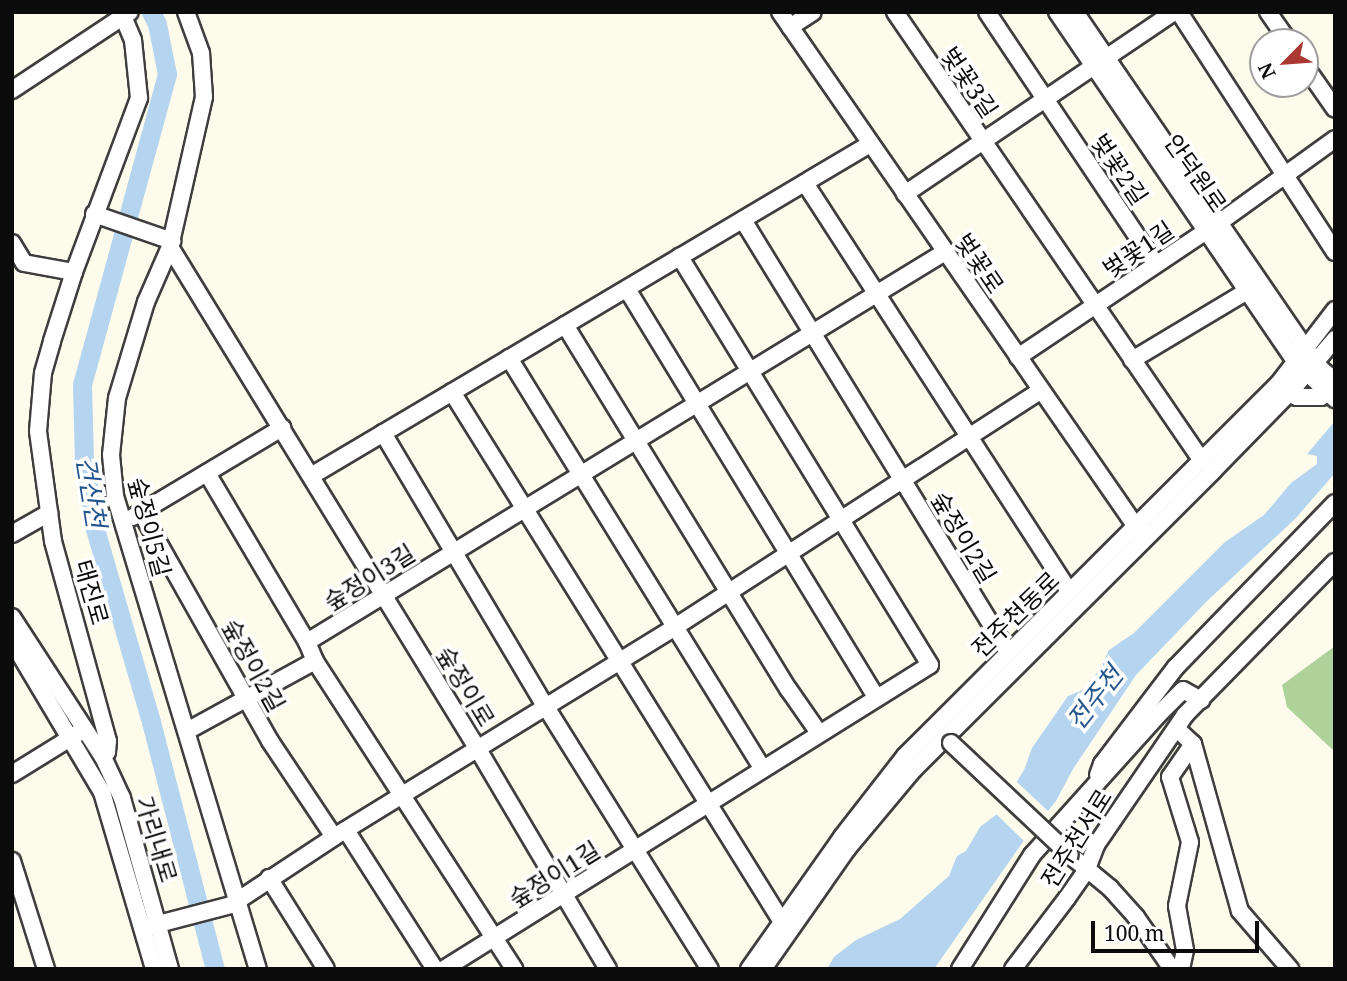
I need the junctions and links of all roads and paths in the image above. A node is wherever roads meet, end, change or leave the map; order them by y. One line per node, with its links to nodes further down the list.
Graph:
1 (186, 12): 27 (street, 숲정이5길)
2 (780, 12): 11 (street, 벚꽃로)
3 (813, 12): 11 (street)
4 (895, 12): 19 (street, 벚꽃3길)
5 (987, 12): 16 (street)
6 (1057, 12): 13 (street, 안덕원로)
7 (1075, 12): 13 (street, 안덕원로)
8 (1177, 12): 13 (street); 21 (street)
9 (1268, 12): 12 (street)
10 (125, 13): 15 (street, 태진로); 24 (street, 태진로)
11 (790, 27): 20 (street, 벚꽃로)
12 (1279, 28)
13 (1099, 61): 16 (street); 26 (street, 안덕원로)
14 (1319, 86): 17 (street)
15 (12, 90)
16 (1045, 98): 19 (street); 32 (street, 벚꽃2길)
17 (1335, 109)
18 (1335, 139): 21 (street, 벚꽃1길)
19 (984, 143): 23 (street); 38 (street)
20 (870, 144): 22 (street); 23 (street, 벚꽃로)
21 (1285, 176): 26 (street, 벚꽃1길); 30 (street)
22 (805, 183): 25 (street); 37 (street)
23 (905, 194): 29 (street, 벚꽃로)
24 (99, 216): 27 (street); 34 (street, 태진로)
25 (743, 220): 31 (street); 41 (street)
26 (1214, 226): 32 (street, 벚꽃1길); 36 (street, 안덕원로); 46 (street, 안덕원로)
27 (166, 241): 53 (street, 숲정이로); 67 (street, 숲정이5길)
28 (12, 243): 33 (street)
29 (945, 252): 37 (street, 숲정이3길); 44 (street, 벚꽃로)
30 (1335, 252)
31 (680, 257): 35 (street); 47 (street)
32 (1156, 264): 38 (street, 벚꽃1길)
33 (18, 266): 34 (street)
34 (74, 272): 65 (street, 태진로)
35 (627, 289): 40 (street); 52 (street)
36 (1249, 290): 45 (street); 46 (street, 안덕원로)
37 (877, 293): 41 (street, 숲정이3길); 55 (street)
38 (1094, 306): 44 (street, 벚꽃1길); 45 (street, 벚꽃1길)
39 (1335, 310): 46 (street, 전주천동로)
40 (565, 325): 43 (street); 56 (street)
41 (812, 333): 47 (street, 숲정이3길); 61 (street, 숲정이2길)
42 (1333, 344): 46 (street, 전주천동로)
43 (509, 358): 50 (street); 59 (street)
44 (1017, 358): 48 (street, 벚꽃로)
45 (1132, 360): 57 (street, 벚꽃1길)
46 (1310, 366): 49 (street); 51 (street, 전주천동로); 57 (street, 전주천동로)
47 (750, 371): 52 (street, 숲정이3길); 66 (street)
48 (1041, 390): 55 (street, 숲정이2길); 68 (street, 벚꽃로)
49 (1332, 390): 51 (street)
50 (452, 392): 54 (street); 63 (street)
51 (1293, 395): 68 (street, 전주천동로)
52 (697, 404): 56 (street, 숲정이3길); 71 (street)
53 (282, 428): 58 (street); 60 (street, 숲정이로)
54 (383, 433): 60 (street); 70 (street, 숲정이3길)
55 (971, 436): 61 (street, 숲정이2길); 74 (street)
56 (637, 440): 59 (street, 숲정이3길); 73 (street)
57 (1202, 461): 68 (street, 전주천동로)
58 (207, 473): 64 (street); 79 (street)
59 (581, 474): 63 (street, 숲정이3길); 77 (street)
60 (311, 476): 75 (street, 숲정이로)
61 (903, 482): 66 (street, 숲정이2길); 80 (street, 숲정이2길)
62 (1335, 503): 97 (street)
63 (524, 509): 70 (street, 숲정이3길); 82 (street)
64 (141, 512): 67 (street); 83 (street, 숲정이2길)
65 (50, 513): 69 (street); 94 (street, 태진로)
66 (843, 519): 71 (street, 숲정이2길); 84 (street, 숲정이1길)
67 (123, 523): 88 (street, 숲정이5길)
68 (1141, 533): 74 (street, 전주천동로); 91 (street, 전주천동로)
69 (12, 534)
70 (454, 552): 75 (street, 숲정이3길); 86 (street, 숲정이3길)
71 (788, 554): 73 (street, 숲정이2길); 84 (street)
72 (1335, 562): 85 (street, 전주천서로)
73 (730, 592): 77 (street, 숲정이2길); 90 (street)
74 (1070, 592): 80 (street, 전주천동로)
75 (384, 595): 79 (street, 숲정이3길); 93 (street, 숲정이로)
76 (12, 617): 89 (street, 가리내로)
77 (675, 627): 82 (street, 숲정이2길); 95 (street)
78 (12, 641): 89 (street, 가리내로)
79 (307, 642): 81 (street)
80 (1008, 652): 91 (street, 전주천동로)
81 (315, 661): 83 (street); 98 (street)
82 (618, 662): 86 (street, 숲정이2길); 99 (street)
83 (247, 698): 88 (street); 100 (street, 숲정이2길)
84 (876, 698): 90 (street, 숲정이1길)
85 (1200, 700): 87 (street, 전주천서로); 97 (street)
86 (546, 707): 93 (street, 숲정이2길); 101 (street, 숲정이1길)
87 (1177, 729): 92 (street); 103 (street, 전주천서로)
88 (187, 731): 107 (street, 숲정이5길)
89 (79, 733): 94 (street, 가리내로); 96 (street); 109 (street, 가리내로)
90 (819, 733): 95 (street, 숲정이1길)
91 (943, 736): 103 (street, bridge); 108 (street, 전주천동로); 123 (street, 전주천동로)
92 (1192, 744): 111 (street); 127 (street)
93 (479, 751): 98 (street, 숲정이2길); 106 (street, 숲정이로)
94 (103, 757): 109 (street, 가리내로)
95 (763, 769): 99 (street, 숲정이1길)
96 (12, 774)
97 (1094, 786): 124 (street)
98 (403, 794): 100 (street, 숲정이2길); 110 (street, 숲정이1길)
99 (708, 803): 101 (street, 숲정이1길); 108 (street)
100 (340, 834): 104 (street, 숲정이2길); 117 (street, 숲정이2길)
101 (636, 848): 106 (street, 숲정이1길); 121 (street, 숲정이1길)
102 (12, 861): 105 (street)
103 (1087, 869): 125 (street, 전주천서로); 126 (street)
104 (270, 878): 107 (street, 숲정이2길); 116 (street)
105 (16, 886): 112 (street)
106 (564, 894): 110 (street, 숲정이1길); 120 (street, 숲정이로)
107 (235, 901): 109 (street, 숲정이2길); 115 (street, 숲정이5길)
108 (782, 922): 122 (street, 전주천동로)
109 (157, 924): 113 (street, 가리내로); 114 (street, 가리내로)
110 (495, 937): 118 (street, 숲정이1길); 119 (street, 숲정이1길)
111 (1284, 967)
112 (46, 969)
113 (154, 969)
114 (170, 969)
115 (258, 969)
116 (326, 969)
117 (435, 969)
118 (444, 969)
119 (514, 969)
120 (608, 969)
121 (710, 969)
122 (749, 969)
123 (763, 969)
124 (960, 969)
125 (1013, 969)
126 (1172, 969)
127 (1181, 969)

